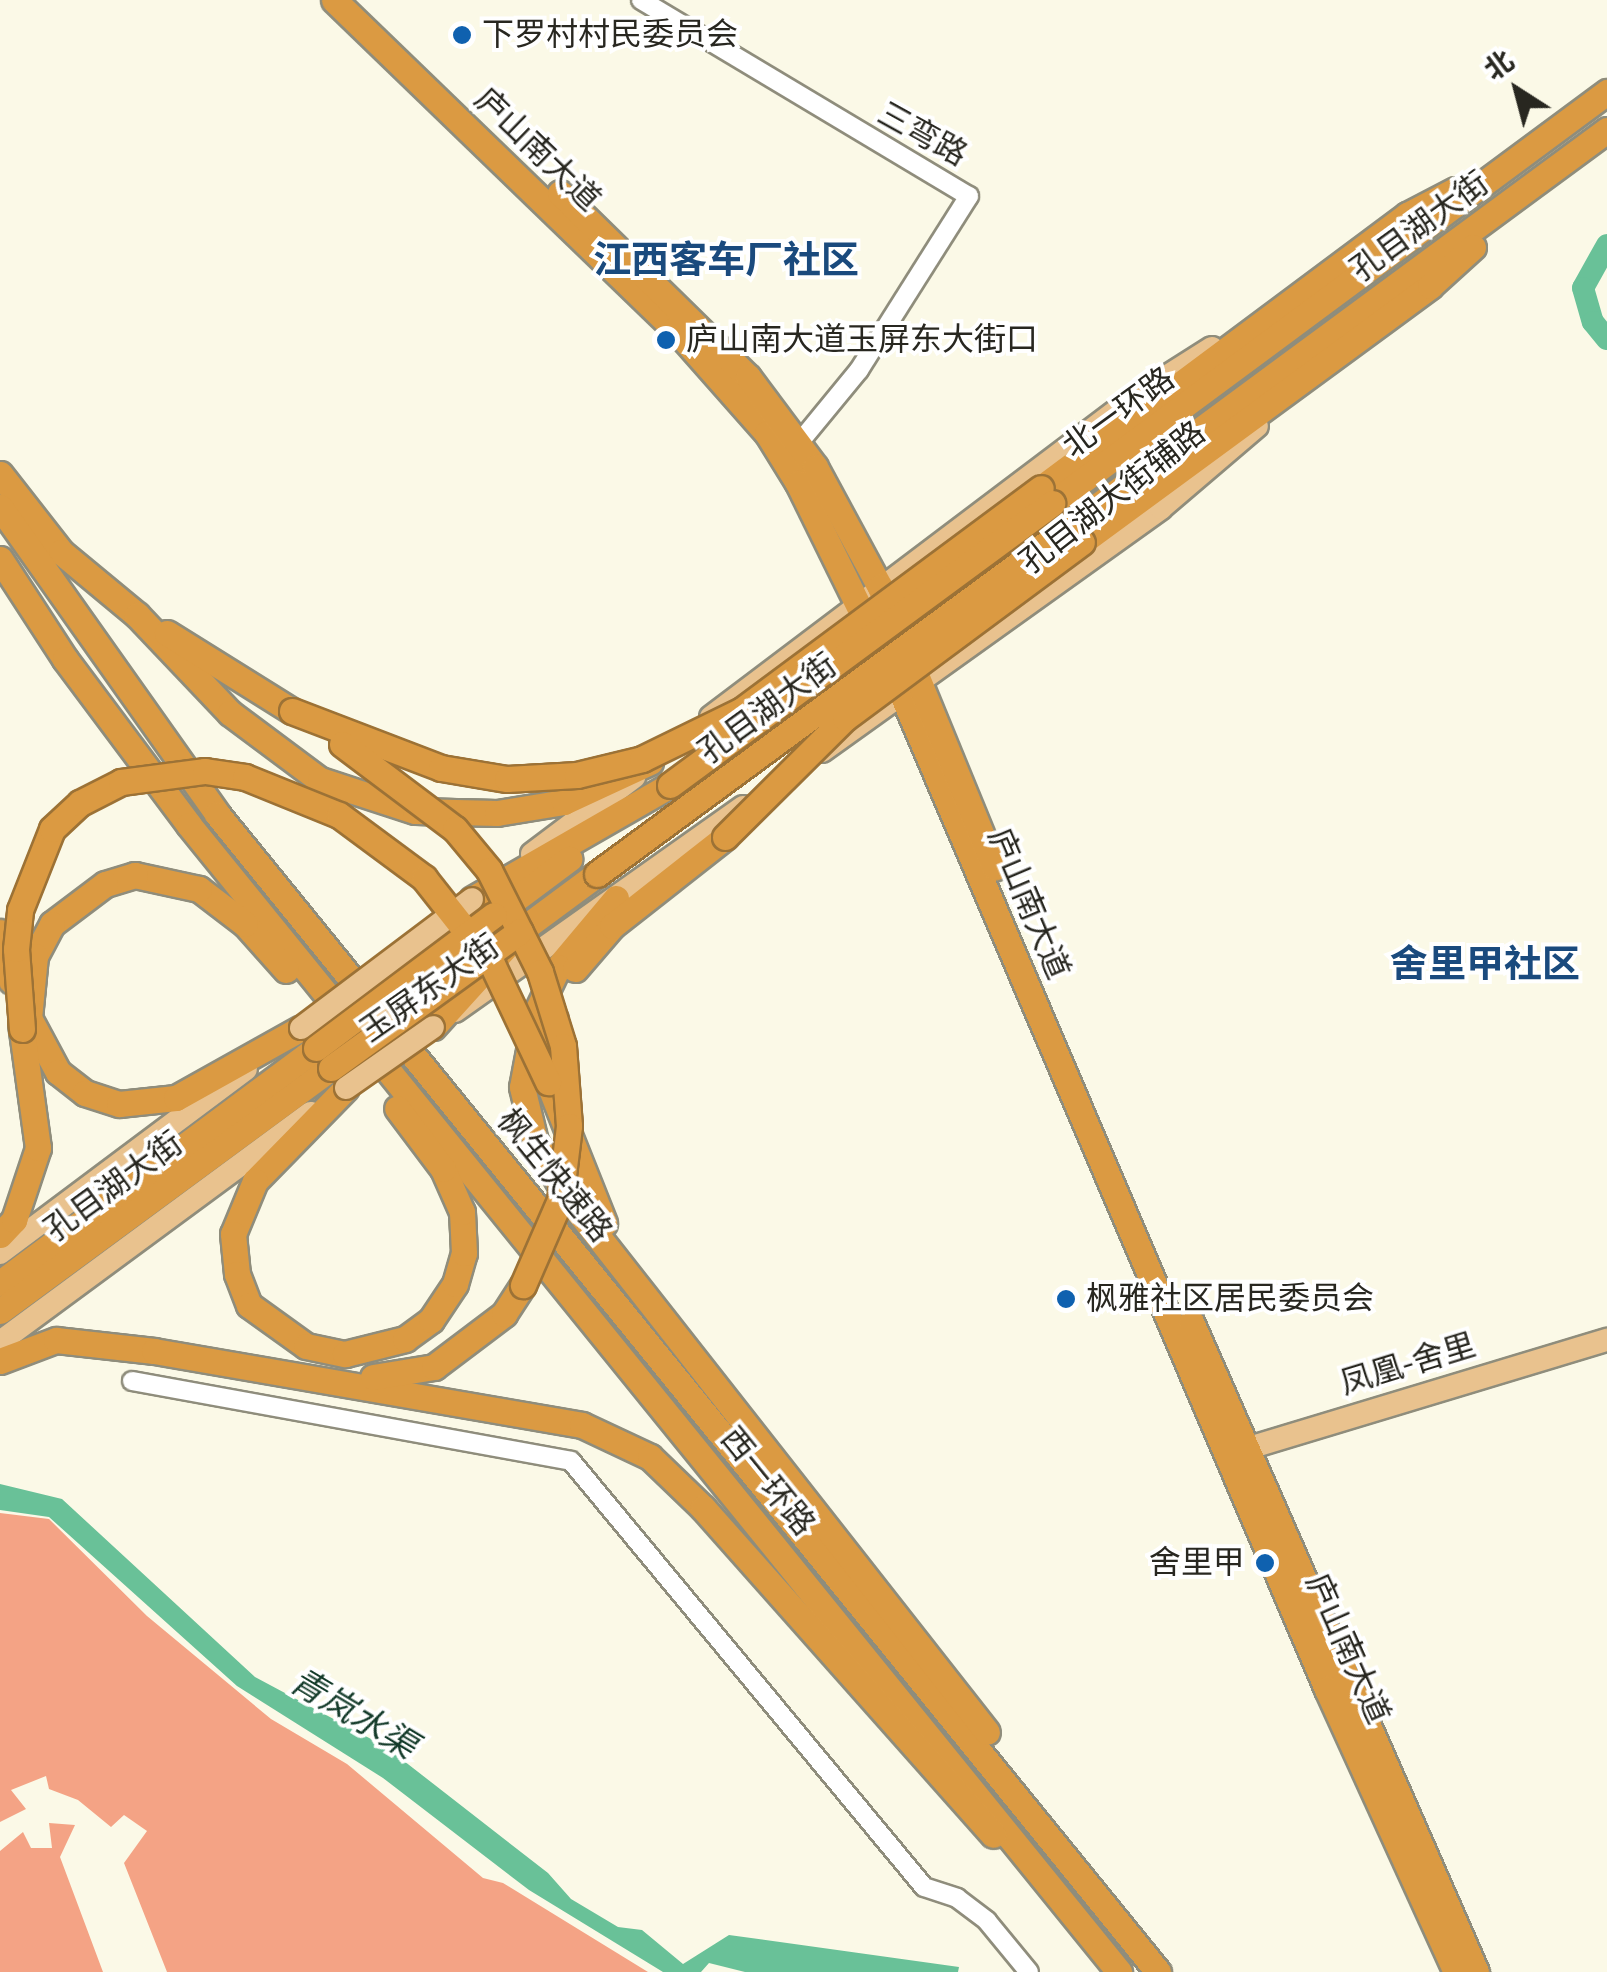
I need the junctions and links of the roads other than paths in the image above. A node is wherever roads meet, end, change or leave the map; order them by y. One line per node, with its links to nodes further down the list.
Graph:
1 (334, 0): 16 (highway, 庐山南大道)
2 (358, 0): 10 (highway, 庐山南大道)
3 (653, 3): 10 (street, 三弯路)
4 (1607, 92): 6 (highway, 北一环路)
5 (1607, 130): 7 (highway)
6 (1526, 152): 8 (highway); 12 (highway, 北一环路)
7 (1572, 156): 9 (highway); 14 (highway, 孔目湖大街)
8 (1334, 272): 12 (highway); 16 (main road, 孔目湖大街辅路)
9 (1355, 343): 14 (highway); 18 (main road, 孔目湖大街辅路)
10 (798, 443): 16 (highway, 庐山南大道)
11 (0, 474): 17 (highway)
12 (1046, 495): 19 (highway, bridge); 21 (highway, 北一环路, bridge)
13 (0, 507): 43 (highway, 枫生快速路)
14 (1076, 534): 24 (highway, 孔目湖大街, bridge); 30 (highway, bridge)
15 (0, 559): 28 (highway)
16 (870, 595): 18 (highway, 庐山南大道); 20 (main road, 玉屏东大街)
17 (137, 615): 19 (highway); 20 (highway, bridge)
18 (911, 688): 22 (main road, 玉屏东大街); 42 (highway, 庐山南大道)
19 (292, 711): 40 (highway, bridge)
20 (658, 758): 23 (main road, 玉屏东大街)
21 (670, 785): 23 (highway); 29 (highway, 孔目湖大街, bridge)
22 (616, 898): 26 (main road, 玉屏东大街); 39 (highway, bridge)
23 (472, 899): 29 (main road, 玉屏东大街, bridge)
24 (520, 931): 26 (highway); 29 (highway, 孔目湖大街, bridge)
25 (0, 932): 27 (highway, bridge)
26 (433, 1027): 29 (main road, 玉屏东大街, bridge)
27 (22, 1030): 30 (highway, bridge); 32 (highway)
28 (360, 1037): 29 (highway); 29 (highway); 44 (highway, 西一环路)
29 (323, 1058): 31 (highway, 孔目湖大街); 33 (main road, 玉屏东大街); 37 (main road, 玉屏东大街)
30 (548, 1082): 39 (highway, bridge)
31 (157, 1182): 34 (highway, 孔目湖大街); 35 (highway, 孔目湖大街)
32 (0, 1234)
33 (0, 1253)
34 (0, 1284)
35 (0, 1311)
36 (1607, 1340): 42 (main road, 凤凰-舍里)
37 (0, 1342)
38 (0, 1361): 40 (highway)
39 (706, 1371): 43 (highway)
40 (303, 1376): 44 (highway)
41 (132, 1381): 45 (street)
42 (1237, 1451): 48 (highway, 庐山南大道); 49 (highway, 庐山南大道)
43 (1112, 1913): 47 (highway)
44 (1088, 1931): 46 (highway, 西一环路)
45 (1029, 1972)
46 (1119, 1972)
47 (1158, 1972)
48 (1456, 1972)
49 (1476, 1972)

